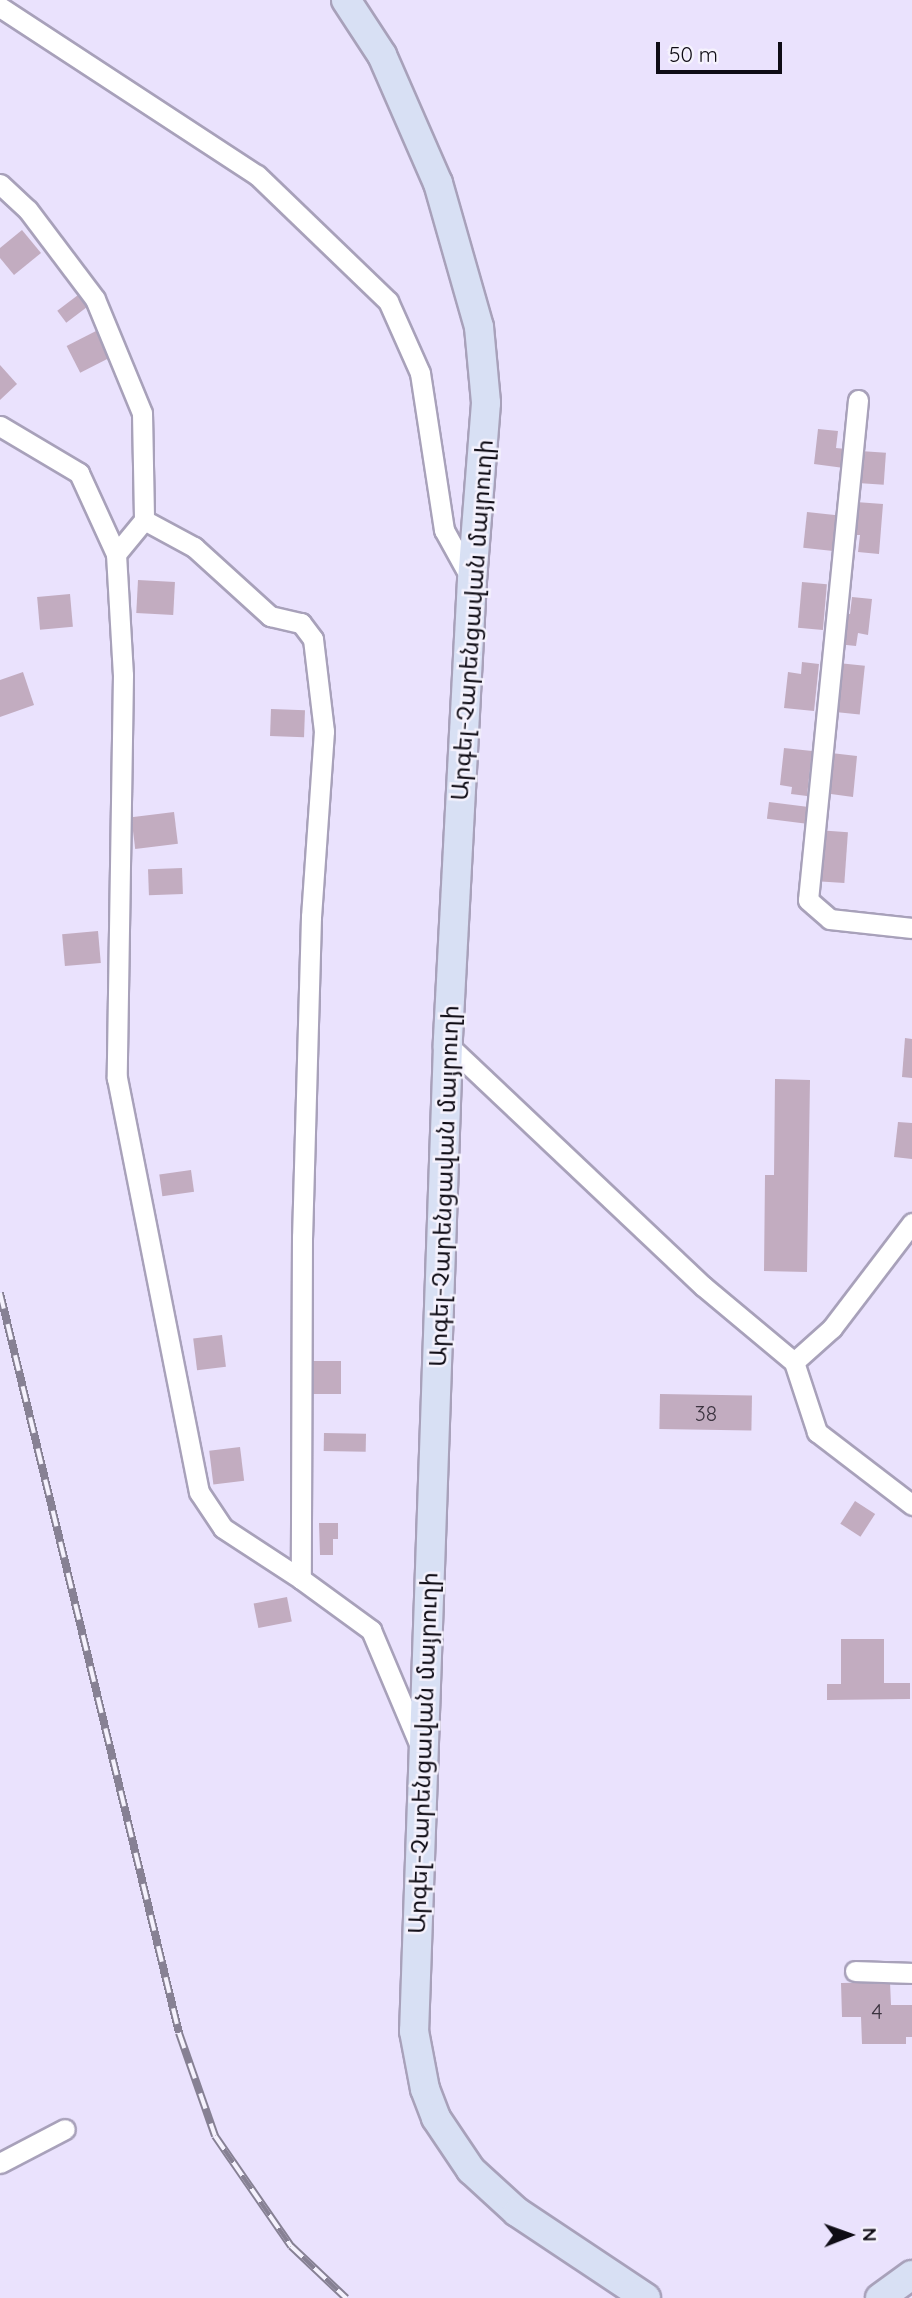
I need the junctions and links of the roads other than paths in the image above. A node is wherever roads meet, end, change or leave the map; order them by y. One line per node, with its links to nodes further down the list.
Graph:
1 (346, 0): 8 (main road, Արգել-Չարենցավան մայրուղի)
2 (0, 7): 8 (street)
3 (0, 184): 6 (street)
4 (858, 400): 9 (street)
5 (0, 426): 7 (street)
6 (144, 520): 7 (street); 14 (street)
7 (116, 554): 14 (street)
8 (472, 580): 10 (main road, Արգել-Չարենցավան մայրուղի)
9 (912, 928)
10 (448, 1045): 12 (street); 15 (main road, Արգել-Չարենցավան մայրուղի)
11 (912, 1223): 12 (street)
12 (794, 1362): 13 (street)
13 (912, 1505)
14 (301, 1579): 15 (street)
15 (423, 1754): 21 (main road, Արգել-Չարենցավան մայրուղի)
16 (855, 1971): 17 (street)
17 (912, 1973)
18 (65, 2129): 19 (street)
19 (0, 2163)
20 (912, 2275): 22 (main road)
21 (646, 2298)
22 (880, 2298)

